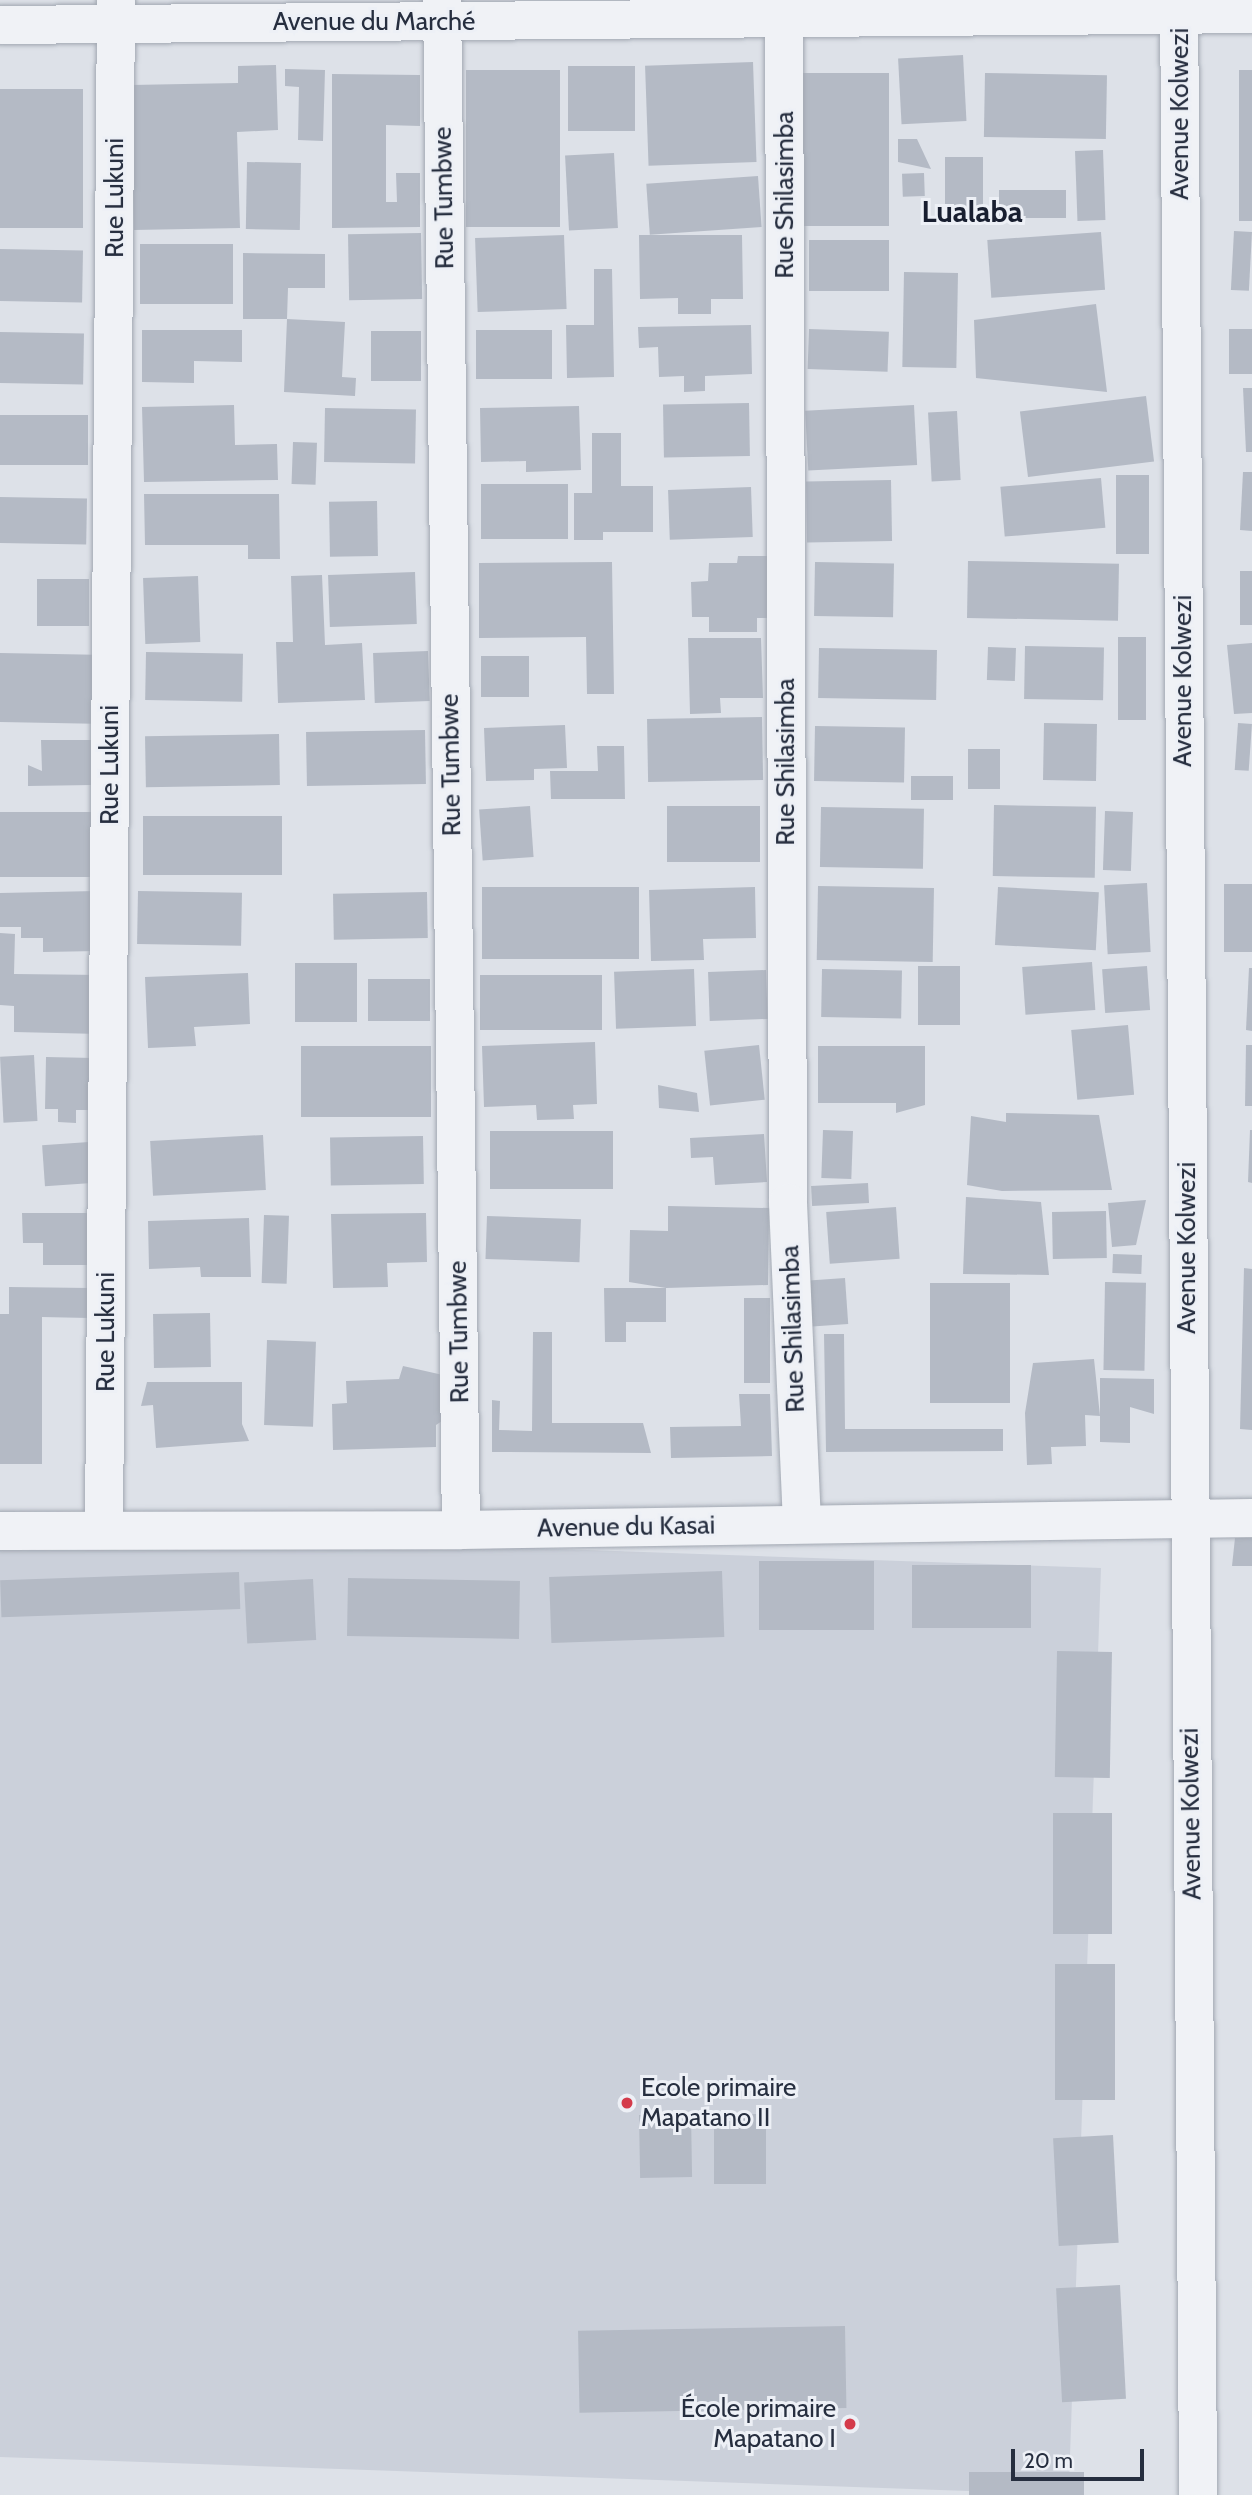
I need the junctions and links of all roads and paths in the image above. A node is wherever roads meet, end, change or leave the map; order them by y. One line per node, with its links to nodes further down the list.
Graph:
1 (1179, 7): 2 (street, Avenue du Marché); 5 (street, Avenue du Marché); 7 (street, Avenue Kolwezi)
2 (784, 9): 3 (street, Avenue du Marché); 9 (street, Rue Shilasimba)
3 (442, 11): 4 (street, Avenue du Marché); 11 (street, Rue Tumbwe)
4 (116, 12): 6 (street, Avenue du Marché); 10 (street, Rue Lukuni)
5 (1252, 14)
6 (0, 26)
7 (1188, 1518): 8 (street, Avenue du Kasai); 9 (street, Avenue du Kasai); 13 (street, Avenue Kolwezi)
8 (1252, 1518)
9 (802, 1524): 11 (street, Avenue du Kasai)
10 (104, 1530): 11 (street, Avenue du Kasai); 12 (street, Avenue du Kasai)
11 (461, 1530)
12 (0, 1531)
13 (1198, 2495)

